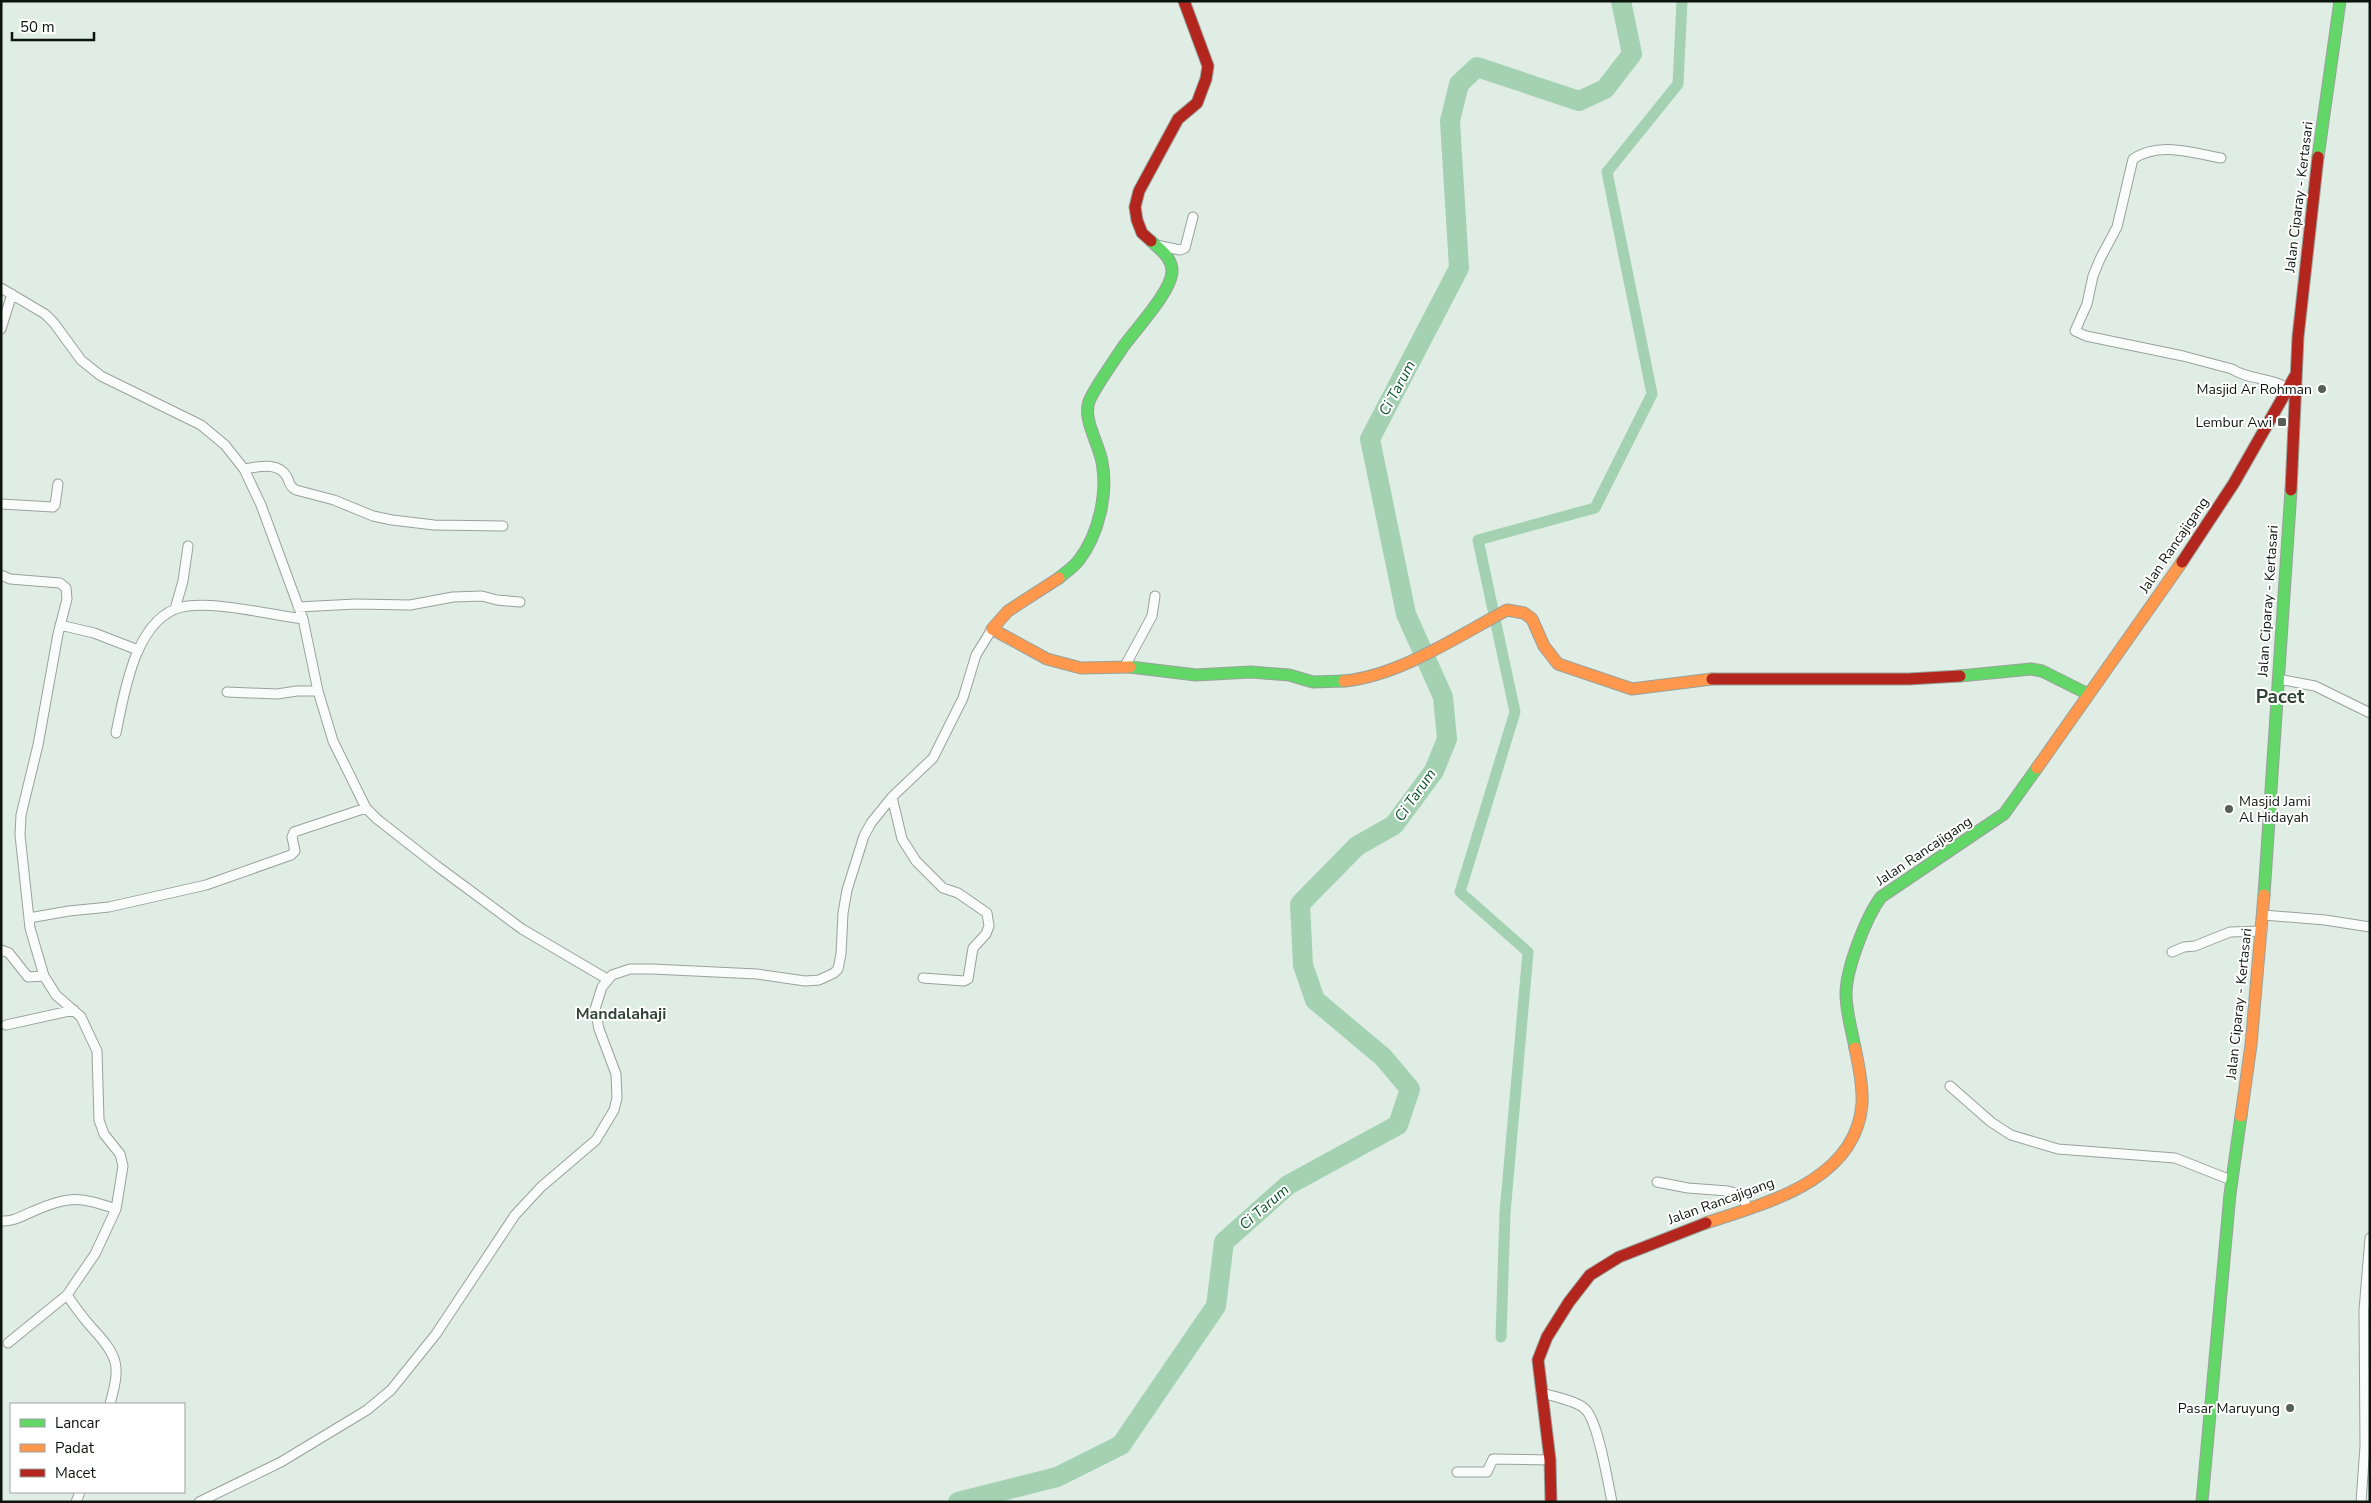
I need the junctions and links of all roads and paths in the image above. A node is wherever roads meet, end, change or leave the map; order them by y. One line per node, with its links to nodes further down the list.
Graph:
1 (1184, 1): 5 (main road)
2 (2340, 1): 9 (main road, Jalan Ciparay - Kertasari)
3 (2221, 158): 10 (street)
4 (1193, 217): 5 (street)
5 (1156, 245): 23 (main road)
6 (1, 288): 7 (street)
7 (12, 294): 8 (street); 11 (street)
8 (1, 329)
9 (2296, 373): 10 (main road, Jalan Rancajigang); 26 (main road, Jalan Ciparay - Kertasari)
10 (2288, 388): 29 (main road, Jalan Rancajigang)
11 (244, 469): 14 (street); 19 (street)
12 (58, 484): 13 (street)
13 (1, 504)
14 (503, 526)
15 (188, 546): 20 (street)
16 (1, 575): 22 (street)
17 (1155, 596): 25 (street)
18 (520, 602): 19 (street)
19 (298, 607): 21 (street)
20 (174, 609): 21 (street); 24 (street)
21 (303, 619): 27 (street)
22 (60, 625): 24 (street); 35 (street)
23 (992, 629): 25 (main road); 32 (street)
24 (138, 650): 31 (street)
25 (1125, 666): 29 (main road)
26 (2278, 679): 30 (street); 34 (main road, Jalan Ciparay - Kertasari)
27 (318, 691): 28 (street); 33 (street)
28 (227, 692)
29 (2088, 694): 49 (main road, Jalan Rancajigang)
30 (2370, 713)
31 (116, 733)
32 (892, 797): 41 (street); 42 (street)
33 (366, 808): 35 (street); 42 (street)
34 (2263, 915): 36 (street); 37 (main road, Jalan Ciparay - Kertasari)
35 (29, 918): 40 (street)
36 (2370, 927)
37 (2262, 931): 39 (street); 46 (main road, Jalan Ciparay - Kertasari)
38 (1, 950): 40 (street)
39 (2172, 952)
40 (44, 976): 43 (street)
41 (923, 978)
42 (607, 979): 58 (street)
43 (74, 1010): 44 (street); 48 (street)
44 (6, 1025)
45 (1950, 1086): 46 (street)
46 (2231, 1180): 61 (main road, Jalan Ciparay - Kertasari)
47 (1657, 1182): 49 (street)
48 (116, 1209): 50 (street); 52 (street)
49 (1749, 1209): 54 (main road, Jalan Rancajigang)
50 (1, 1221)
51 (2370, 1238): 62 (street)
52 (67, 1295): 53 (street); 55 (street)
53 (8, 1343)
54 (1542, 1393): 56 (main road, Jalan Rancajigang); 60 (street)
55 (110, 1403)
56 (1550, 1460): 57 (street); 59 (main road, Jalan Rancajigang)
57 (1457, 1472)
58 (199, 1502)
59 (1551, 1502)
60 (1612, 1502)
61 (2202, 1502)
62 (2361, 1502)

